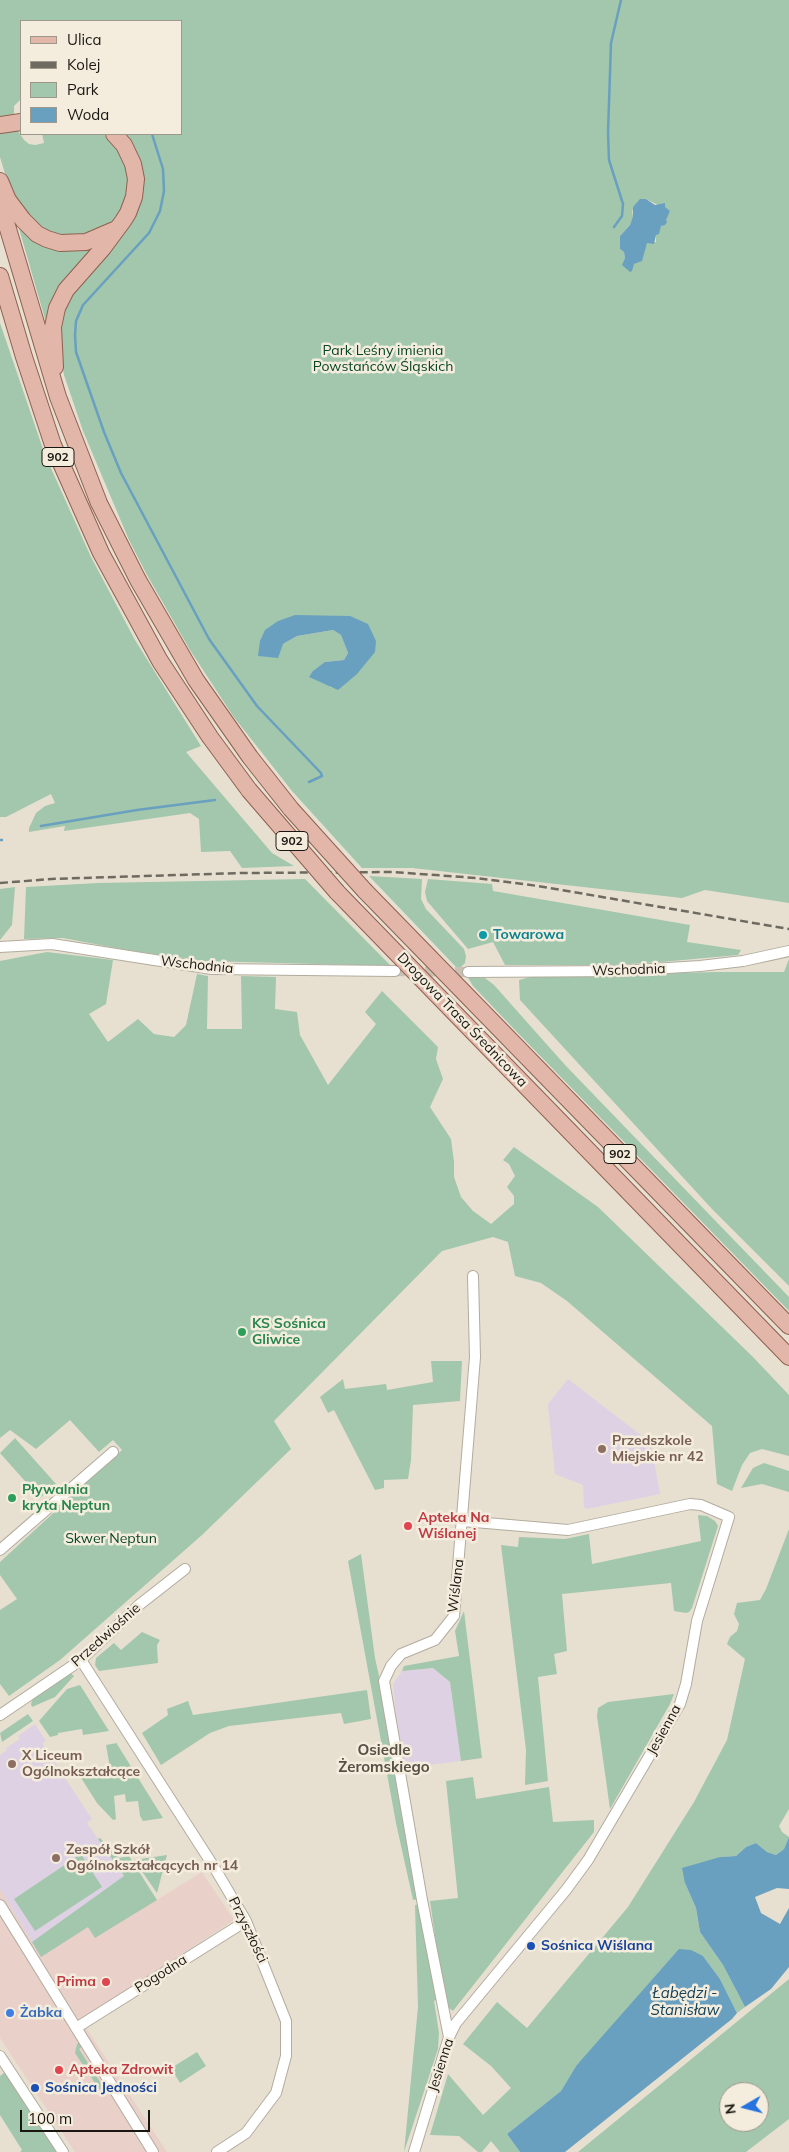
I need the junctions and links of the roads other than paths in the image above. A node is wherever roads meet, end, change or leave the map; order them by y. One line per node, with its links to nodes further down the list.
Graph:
1 (20, 122): 2 (main road)
2 (0, 125)
3 (115, 135): 6 (main road)
4 (0, 181): 6 (main road)
5 (0, 202): 10 (main road, 902)
6 (116, 229): 10 (main road)
7 (0, 276): 9 (main road, 902)
8 (0, 311): 9 (main road)
9 (24, 357): 17 (main road, Drogowa Trasa Średnicowa / 902, bridge)
10 (58, 397): 16 (main road, Drogowa Trasa Średnicowa / 902, bridge)
11 (0, 947): 13 (street, Wschodnia)
12 (789, 951): 14 (street, Wschodnia)
13 (395, 972)
14 (468, 972)
15 (473, 1276): 19 (street, Wiślana)
16 (789, 1326)
17 (789, 1357)
18 (113, 1452): 20 (street)
19 (463, 1521): 27 (street, Wiślana); 27 (street, Jesienna)
20 (0, 1550)
21 (185, 1569): 22 (street, Przedwiośnie)
22 (80, 1660): 23 (street, Przedwiośnie); 25 (street, Przyszłości)
23 (0, 1715)
24 (0, 1905): 26 (street)
25 (246, 1921): 26 (street, Pogodna); 31 (street, Przyszłości)
26 (76, 2028): 30 (street)
27 (449, 2037): 32 (street, Jesienna)
28 (0, 2056): 29 (street)
29 (63, 2152)
30 (153, 2152)
31 (217, 2152)
32 (414, 2152)

